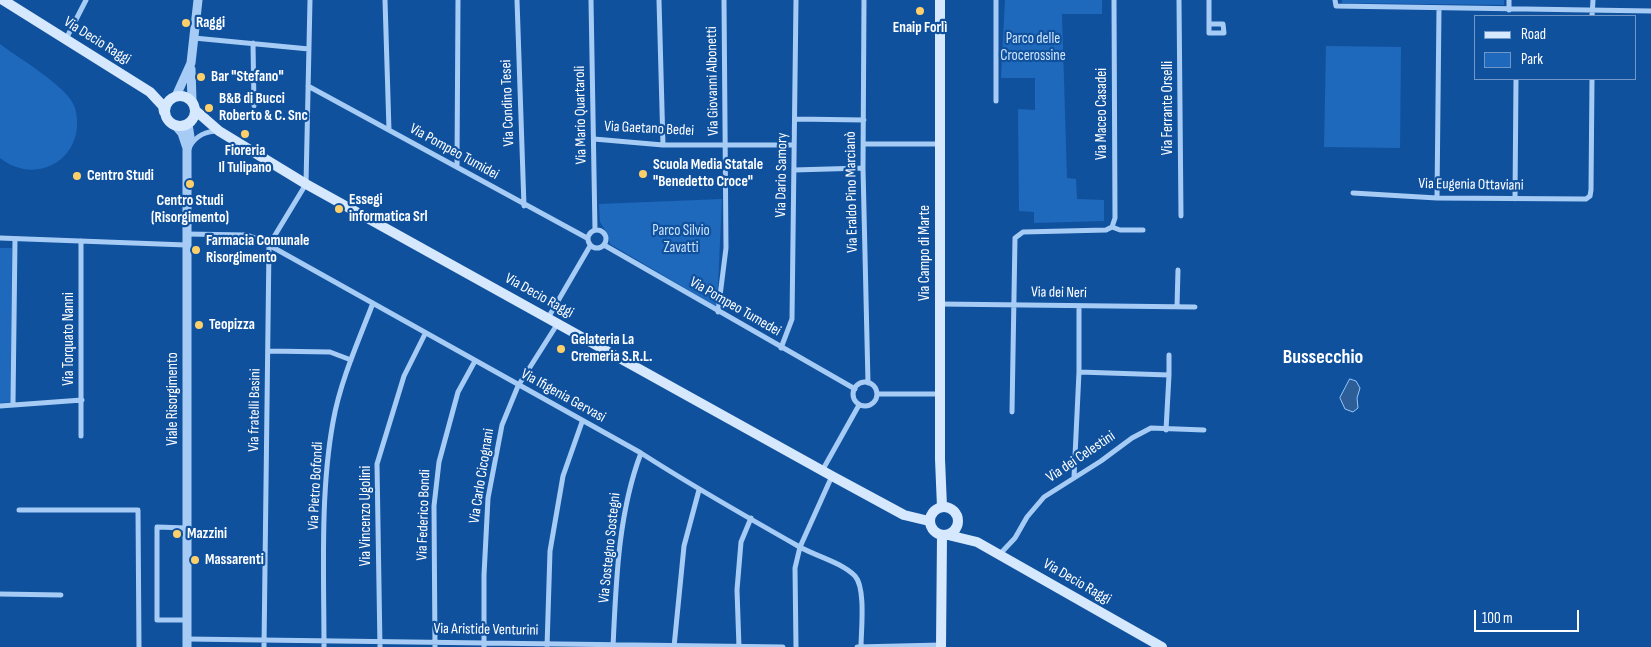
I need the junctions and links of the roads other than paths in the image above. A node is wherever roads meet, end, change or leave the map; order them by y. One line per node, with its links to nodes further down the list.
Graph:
1 (4, 0): 29 (main road, Via Decio Raggi)
2 (86, 0): 29 (street)
3 (198, 0): 28 (street)
4 (310, 0): 31 (street)
5 (384, 0): 46 (street)
6 (458, 0): 55 (street)
7 (517, 0): 62 (street, Via Condino Tesei)
8 (590, 0): 48 (street, Via Mario Quartaroli)
9 (660, 0): 52 (street)
10 (724, 0): 49 (street, Via Giovanni Albonetti)
11 (796, 0): 42 (street, Via Dario Samory)
12 (864, 0): 43 (street, Via Eraldo Pino Marcianò)
13 (940, 0): 51 (main road, Via Campo di Marte)
14 (996, 0): 38 (street)
15 (1114, 0): 64 (street, Via Maceo Casadei)
16 (1180, 0): 63 (street, Via Ferrante Orselli)
17 (1209, 0): 27 (street)
18 (1336, 0): 21 (street)
19 (1509, 0): 22 (street)
20 (1593, 0): 25 (street)
21 (1439, 8): 22 (street); 60 (street)
22 (1508, 10): 23 (street)
23 (1516, 10): 25 (street); 26 (street)
24 (1651, 11): 25 (street)
25 (1592, 13)
26 (1516, 15)
27 (1209, 24)
28 (194, 38): 30 (street); 32 (street)
29 (66, 40): 36 (main road, Via Decio Raggi)
30 (253, 43): 31 (street); 40 (street)
31 (309, 48): 35 (street)
32 (191, 62): 37 (street); 39 (street)
33 (1516, 80): 61 (street)
34 (1592, 80): 61 (street, Via Eugenia Ottaviani)
35 (308, 86): 46 (street, Via Pompeo Tumidei); 58 (street)
36 (150, 92): 37 (main road, Via Decio Raggi); 41 (main road, Via Decio Raggi)
37 (176, 96): 39 (main road, Via Decio Raggi); 41 (main road)
38 (996, 101)
39 (193, 106): 44 (main road); 47 (main road, Via Decio Raggi)
40 (254, 106)
41 (164, 112): 45 (main road, Via Decio Raggi)
42 (795, 119): 43 (street); 53 (street, Via Dario Samory)
43 (864, 120): 50 (street, Via Eraldo Pino Marcianò)
44 (190, 123): 45 (main road, Via Decio Raggi); 47 (main road, Via Decio Raggi); 54 (street, Viale Risorgimento)
45 (176, 126): 54 (street, Viale Risorgimento)
46 (389, 130): 55 (street, Via Pompeo Tumidei)
47 (219, 131): 54 (street); 58 (main road, Via Decio Raggi)
48 (594, 139): 52 (street, Via Gaetano Bedei); 65 (street, Via Mario Quartaroli)
49 (727, 144): 52 (street, Via Gaetano Bedei); 53 (street, Via Gaetano Bedei); 83 (street, Via Giovanni Albonetti)
50 (864, 144): 51 (street); 56 (street, Via Eraldo Pino Marcianò)
51 (940, 144): 78 (main road, Via Campo di Marte)
52 (662, 145)
53 (794, 145): 57 (street, Via Dario Samory)
54 (187, 150): 67 (street, Viale Risorgimento)
55 (457, 166): 62 (street, Via Pompeo Tumidei)
56 (863, 168): 57 (street); 94 (street, Via Eraldo Pino Marcianò)
57 (794, 170): 87 (street, Via Dario Samory)
58 (306, 184): 72 (street); 84 (main road, Via Decio Raggi)
59 (1353, 193): 60 (street, Via Eugenia Ottaviani)
60 (1437, 198): 61 (street, Via Eugenia Ottaviani)
61 (1515, 199)
62 (524, 206): 69 (street, Via Pompeo Tumidei)
63 (1181, 216)
64 (1112, 227): 66 (street); 79 (street)
65 (595, 230): 69 (street); 73 (street)
66 (1144, 230)
67 (186, 234): 72 (street, Via Ifigenia Gervasi); 74 (street, Viale Risorgimento)
68 (0, 238): 70 (street)
69 (587, 238): 75 (street)
70 (15, 239): 71 (street); 100 (street)
71 (81, 241): 74 (street); 99 (street, Via Torquato Nanni)
72 (269, 245): 77 (street, Via Ifigenia Gervasi); 88 (street, Via fratelli Basini)
73 (604, 245): 75 (street); 83 (street, Via Pompeo Tumedei)
74 (186, 246): 118 (street, Viale Risorgimento)
75 (590, 246): 84 (street)
76 (1178, 270): 81 (street)
77 (373, 303): 86 (street, Via Ifigenia Gervasi); 90 (street, Via Pietro Bofondi)
78 (940, 304): 79 (street, Via dei Neri); 98 (main road, Via Campo di Marte)
79 (1014, 305): 80 (street, Via dei Neri); 103 (street)
80 (1079, 306): 81 (street, Via dei Neri); 92 (street)
81 (1177, 307): 82 (street, Via dei Neri)
82 (1194, 307)
83 (718, 312): 87 (street, Via Pompeo Tumedei)
84 (548, 318): 85 (main road, Via Decio Raggi)
85 (558, 323): 95 (street, Via Carlo Cicognani); 109 (main road, Via Decio Raggi)
86 (425, 334): 91 (street, Via Ifigenia Gervasi); 128 (street, Via Vincenzo Ugolini)
87 (781, 348): 96 (street, Via Pompeo Tumedei)
88 (269, 351): 90 (street); 126 (street, Via fratelli Basini)
89 (1169, 355): 93 (street)
90 (351, 360): 127 (street, Via Pietro Bofondi)
91 (474, 361): 95 (street, Via Ifigenia Gervasi); 130 (street, Via Federico Bondi)
92 (1079, 372): 93 (street); 111 (street)
93 (1169, 374): 105 (street)
94 (868, 383): 96 (street); 97 (street)
95 (518, 386): 104 (street, Via Ifigenia Gervasi); 131 (street, Via Carlo Cicognani)
96 (855, 389): 101 (street)
97 (877, 394): 98 (street); 101 (street)
98 (940, 394): 113 (main road, Via Campo di Marte)
99 (82, 400): 100 (street); 107 (street, Via Torquato Nanni)
100 (13, 404): 102 (street)
101 (860, 404): 109 (street)
102 (0, 406)
103 (1012, 412)
104 (582, 422): 108 (street, Via Ifigenia Gervasi); 132 (street)
105 (1166, 430): 106 (street, Via dei Celestini); 111 (street, Via dei Celestini)
106 (1204, 430)
107 (81, 436)
108 (641, 453): 112 (street, Via Ifigenia Gervasi); 133 (street, Via Sostegno Sostegni)
109 (822, 471): 110 (main road, Via Decio Raggi)
110 (832, 476): 117 (main road, Via Decio Raggi); 121 (street)
111 (1074, 477): 122 (street, Via dei Celestini)
112 (699, 490): 115 (street, Via Ifigenia Gervasi); 134 (street)
113 (942, 507): 116 (main road); 117 (main road)
114 (19, 510): 137 (street)
115 (751, 518): 121 (street, Via Ifigenia Gervasi); 135 (street)
116 (958, 518): 119 (main road); 120 (main road, Via Decio Raggi)
117 (929, 521): 119 (main road)
118 (187, 528): 125 (street, Viale Risorgimento); 125 (street)
119 (945, 535): 120 (main road, Via Decio Raggi); 136 (main road)
120 (977, 542): 122 (main road, Via Decio Raggi)
121 (800, 547): 142 (street); 143 (street, Via Ifigenia Gervasi)
122 (999, 555): 144 (main road, Via Decio Raggi)
123 (0, 594): 124 (street)
124 (61, 595)
125 (187, 620): 129 (street, Viale Risorgimento)
126 (264, 639): 127 (street, Via Aristide Venturini); 129 (street, Via Aristide Venturini); 138 (street, Via fratelli Basini)
127 (324, 639): 128 (street, Via Aristide Venturini); 139 (street, Via Pietro Bofondi)
128 (380, 640): 130 (street, Via Aristide Venturini); 140 (street, Via Vincenzo Ugolini)
129 (187, 643)
130 (436, 644): 131 (street, Via Aristide Venturini)
131 (484, 645): 132 (street, Via Aristide Venturini)
132 (547, 645): 133 (street, Via Aristide Venturini)
133 (613, 646): 134 (street, Via Aristide Venturini)
134 (674, 646): 135 (street, Via Aristide Venturini)
135 (739, 646): 141 (street, Via Aristide Venturini)
136 (941, 646): 143 (street)
137 (138, 647)
138 (264, 647)
139 (324, 647)
140 (380, 647)
141 (783, 647)
142 (796, 647)
143 (859, 647)
144 (1162, 647)

